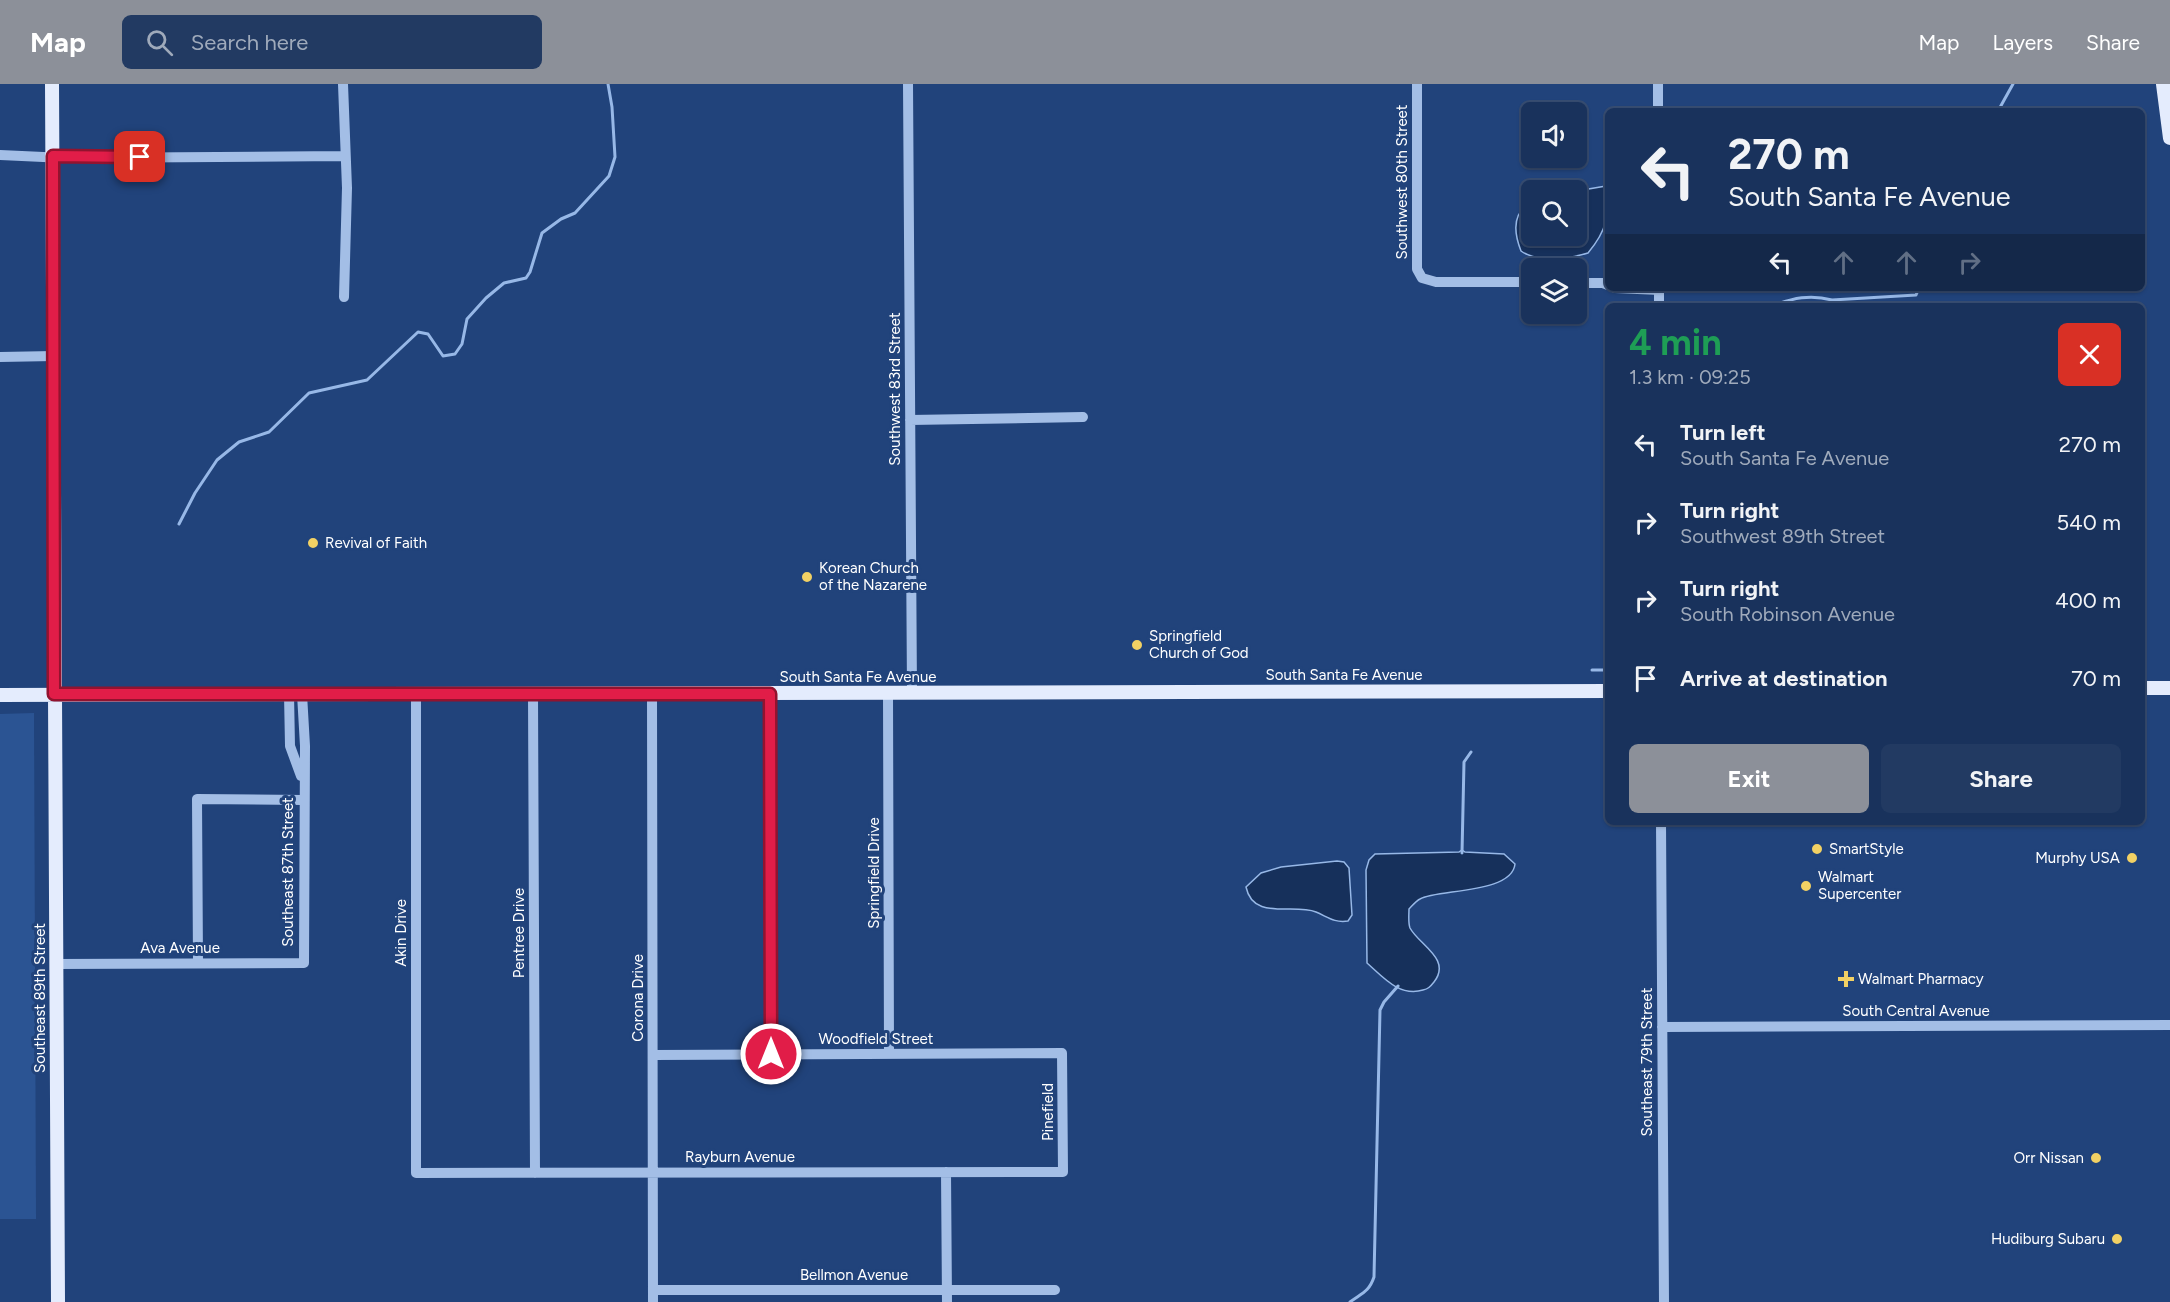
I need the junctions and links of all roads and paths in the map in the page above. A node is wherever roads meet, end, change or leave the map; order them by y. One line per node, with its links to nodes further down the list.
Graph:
1 (52, 84): 10 (main road, Southeast 89th Street)
2 (342, 84): 11 (street)
3 (908, 84): 19 (street, Southwest 83rd Street)
4 (1417, 84): 12 (street, Southwest 80th Street)
5 (1658, 84): 7 (street)
6 (2163, 84): 8 (main road)
7 (1658, 108)
8 (2170, 138)
9 (0, 155): 10 (street)
10 (53, 156): 11 (street); 16 (main road, Southeast 89th Street)
11 (344, 156): 15 (street)
12 (1521, 282)
13 (1587, 283): 14 (street)
14 (1605, 283)
15 (344, 297)
16 (54, 356): 17 (street); 25 (main road, Southeast 89th Street)
17 (0, 357)
18 (1083, 417): 19 (street)
19 (910, 420): 24 (street, Southwest 83rd Street)
20 (2145, 688): 21 (main road)
21 (2170, 688)
22 (1605, 691): 24 (main road, South Santa Fe Avenue)
23 (888, 693): 24 (main road, South Santa Fe Avenue); 30 (main road, South Santa Fe Avenue); 42 (street, Springfield Drive)
24 (912, 693)
25 (54, 694): 26 (main road, South Santa Fe Avenue); 31 (main road, South Santa Fe Avenue); 36 (main road, Southeast 89th Street)
26 (296, 694): 27 (main road, South Santa Fe Avenue); 32 (street, Southeast 87th Street)
27 (416, 694): 28 (main road, South Santa Fe Avenue); 46 (street, Akin Drive)
28 (533, 694): 29 (main road, South Santa Fe Avenue); 47 (street, Pentree Drive)
29 (652, 694): 30 (main road, South Santa Fe Avenue); 40 (street, Corona Drive)
30 (770, 694): 41 (street)
31 (0, 695)
32 (303, 800): 34 (street); 35 (street, Southeast 87th Street)
33 (1661, 825): 38 (street, Southeast 79th Street)
34 (198, 963): 35 (street, Ava Avenue); 36 (street, Ava Avenue)
35 (304, 963)
36 (56, 964): 51 (main road, Southeast 89th Street)
37 (2170, 1025): 38 (street, South Central Avenue)
38 (1662, 1027): 52 (street, Southeast 79th Street)
39 (1062, 1053): 42 (street, Woodfield Street); 45 (street, Pinefield)
40 (653, 1054): 41 (street, Woodfield Street); 43 (street, Corona Drive)
41 (771, 1054): 42 (street, Woodfield Street)
42 (889, 1054)
43 (653, 1172): 44 (street, Rayburn Avenue); 47 (street, Rayburn Avenue); 49 (street, Corona Drive)
44 (946, 1172): 45 (street, Rayburn Avenue); 50 (street)
45 (1063, 1172)
46 (416, 1173): 47 (street, Rayburn Avenue)
47 (535, 1173)
48 (1055, 1290): 50 (street, Bellmon Avenue)
49 (653, 1296): 50 (street, Bellmon Avenue)
50 (947, 1296)
51 (58, 1302)
52 (1664, 1302)

